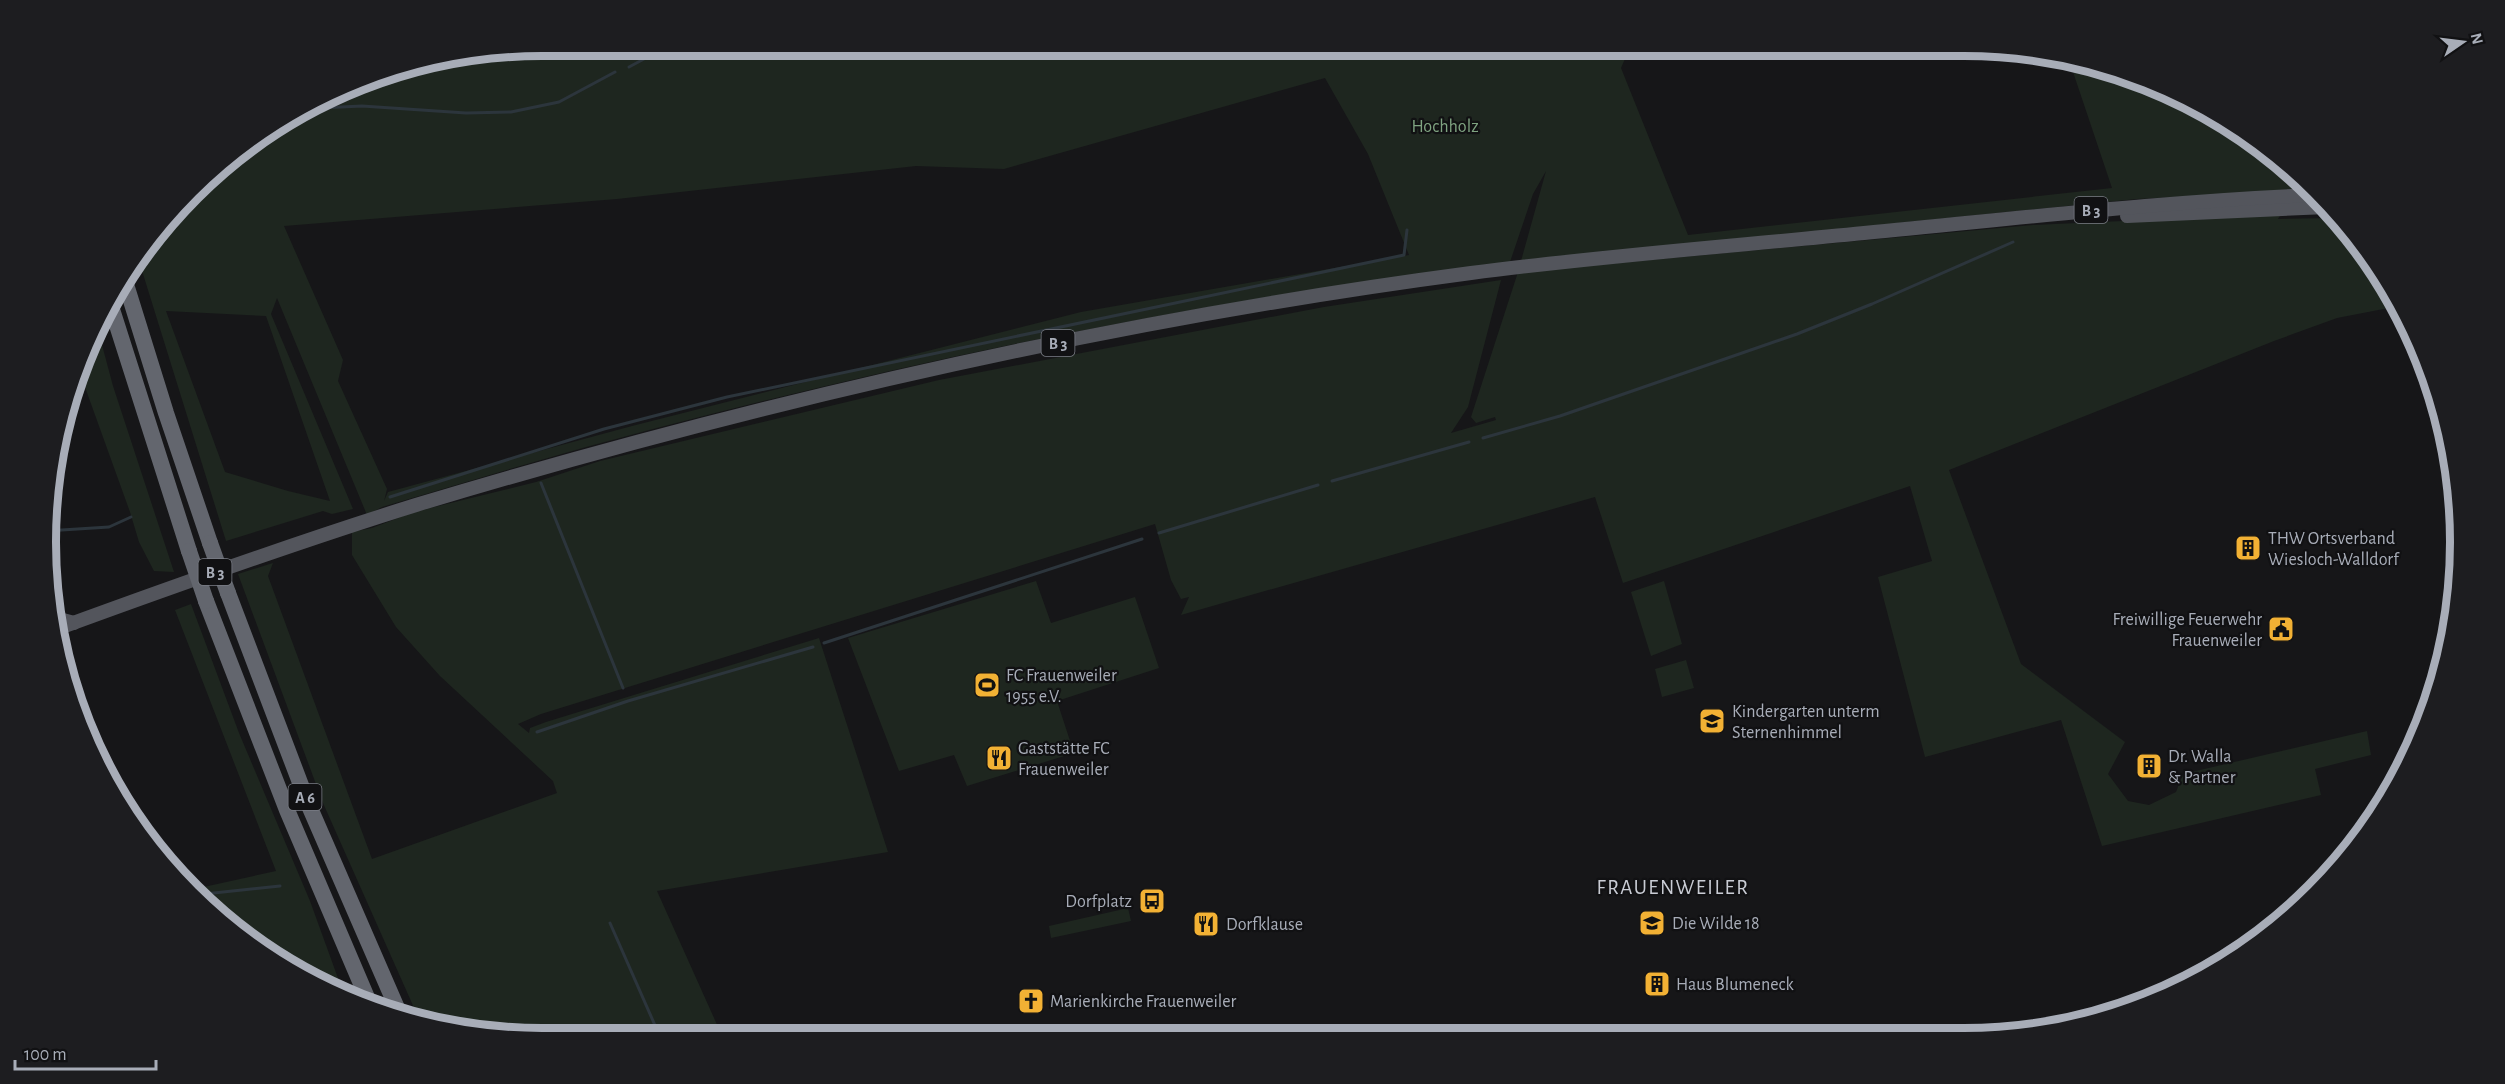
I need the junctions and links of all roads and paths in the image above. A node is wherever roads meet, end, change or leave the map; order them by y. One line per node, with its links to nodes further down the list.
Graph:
1 (2304, 196): 3 (main road, B 3)
2 (2316, 207): 3 (main road, B 3)
3 (1867, 233): 7 (main road, B 3)
4 (127, 288): 10 (highway, A 6, bridge)
5 (113, 313): 9 (highway, A 6, bridge)
6 (62, 620): 7 (main road)
7 (74, 623): 8 (main road, B 3)
8 (63, 627)
9 (366, 995)
10 (396, 1006)

